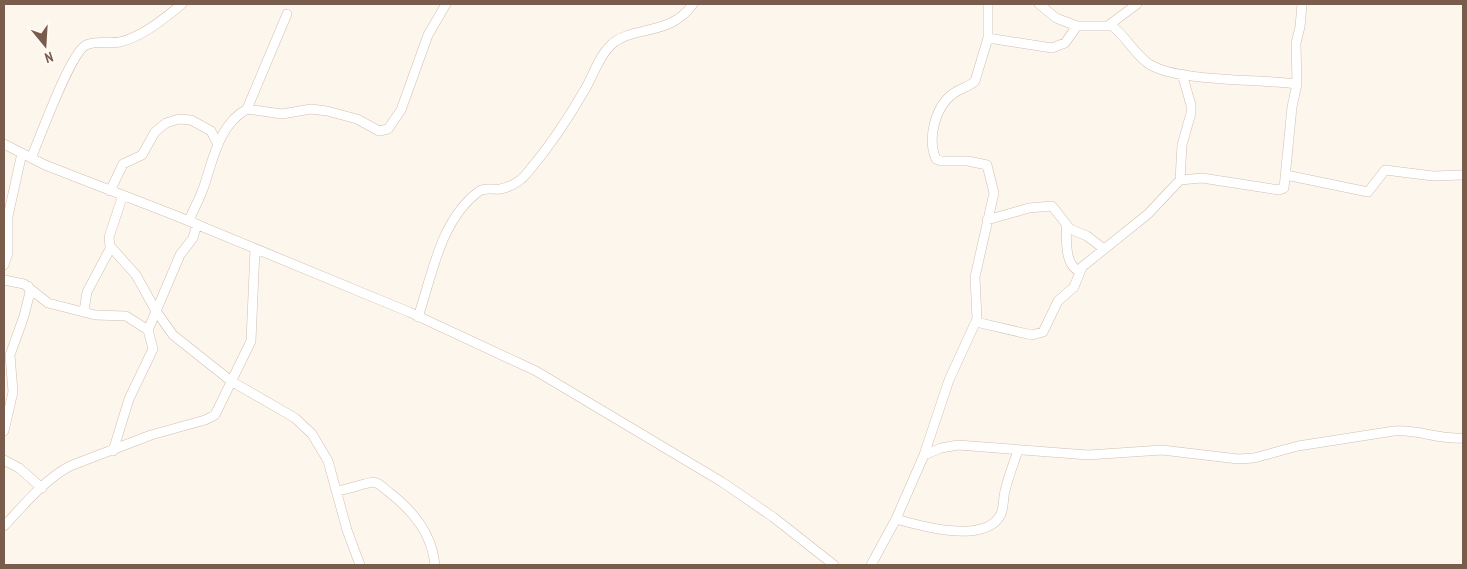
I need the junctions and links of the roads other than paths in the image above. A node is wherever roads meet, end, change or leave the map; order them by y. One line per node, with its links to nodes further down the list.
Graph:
1 (182, 4): 18 (street)
2 (446, 4): 14 (street)
3 (693, 4): 36 (street)
4 (988, 4): 11 (street)
5 (1039, 4): 10 (street)
6 (1137, 4): 9 (street)
7 (1302, 4): 13 (street)
8 (286, 14): 14 (street)
9 (1109, 25): 10 (street); 12 (street)
10 (1077, 26): 11 (street)
11 (988, 38): 24 (street)
12 (1182, 74): 13 (street); 21 (street)
13 (1297, 84): 19 (street)
14 (247, 109): 15 (street)
15 (217, 143): 22 (street); 25 (street)
16 (4, 144): 17 (street)
17 (22, 153): 18 (street); 30 (street)
18 (31, 158): 22 (street)
19 (1286, 175): 20 (street); 21 (street)
20 (1463, 175)
21 (1180, 180): 29 (street)
22 (110, 191): 23 (street)
23 (123, 195): 25 (street); 27 (street)
24 (987, 220): 26 (street); 37 (street)
25 (193, 223): 28 (street); 35 (street)
26 (1066, 225): 29 (street); 31 (street)
27 (111, 248): 34 (street); 35 (street)
28 (255, 249): 36 (street); 39 (street)
29 (1104, 249): 31 (street)
30 (4, 265)
31 (1079, 271): 37 (street)
32 (4, 280): 33 (street)
33 (28, 286): 34 (street); 40 (street)
34 (84, 311): 38 (street)
35 (156, 311): 38 (street); 39 (street)
36 (418, 317): 52 (street)
37 (976, 322): 44 (street)
38 (148, 330): 43 (street)
39 (233, 377): 43 (street); 47 (street)
40 (4, 431)
41 (1463, 438): 42 (street)
42 (1018, 450): 44 (street); 48 (street)
43 (113, 451): 46 (street)
44 (924, 455): 48 (street)
45 (4, 460): 46 (street)
46 (42, 488): 49 (street)
47 (337, 491): 50 (street); 51 (street)
48 (896, 519): 53 (street)
49 (4, 526)
50 (360, 565)
51 (435, 565)
52 (834, 565)
53 (871, 565)

